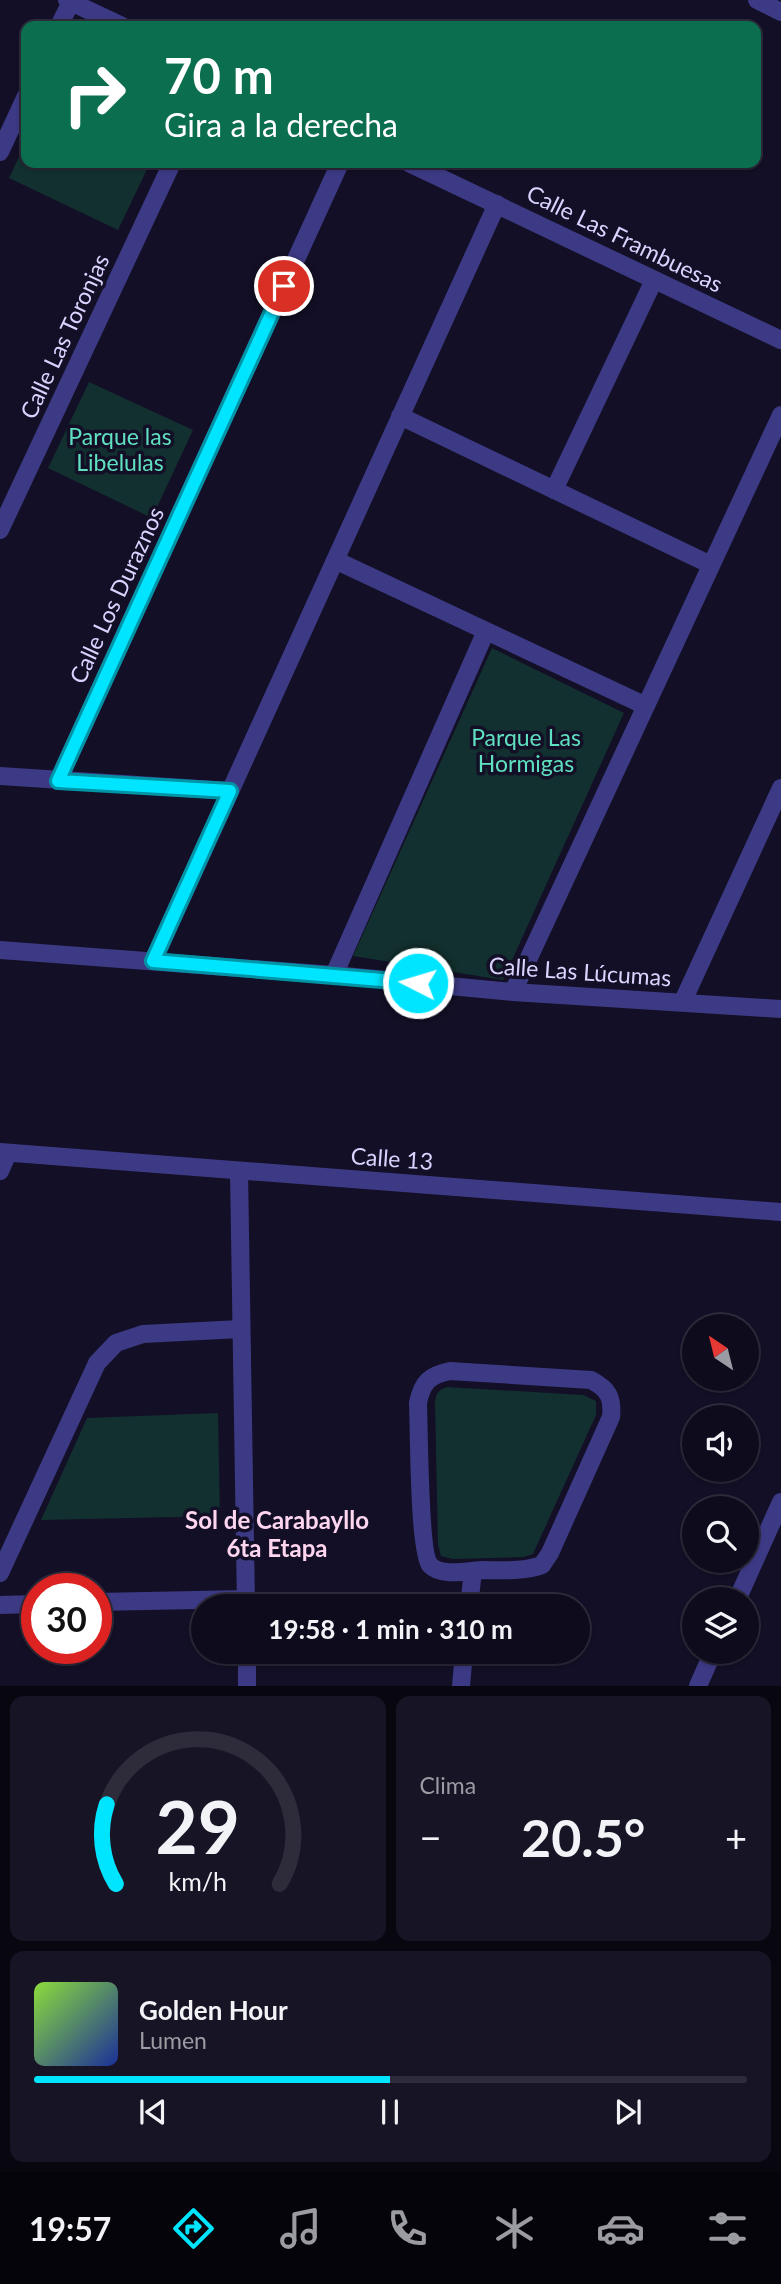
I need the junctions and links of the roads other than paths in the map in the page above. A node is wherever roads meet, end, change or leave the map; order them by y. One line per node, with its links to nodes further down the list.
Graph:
1 (757, 0): 3 (street)
2 (69, 1): 4 (street); 5 (street)
3 (781, 12)
4 (61, 21)
5 (111, 21)
6 (21, 107): 7 (street)
7 (0, 152)
8 (170, 168): 17 (street, Calle Las Toronjas)
9 (338, 168): 23 (street, Calle Los Duraznos)
10 (420, 168): 11 (street, Calle Las Frambuesas)
11 (497, 204): 12 (street, Calle Las Frambuesas); 15 (street)
12 (654, 279): 13 (street, Calle Las Frambuesas); 16 (street)
13 (781, 340)
14 (781, 415): 19 (street)
15 (400, 416): 16 (street); 18 (street)
16 (555, 490): 19 (street)
17 (0, 530)
18 (335, 560): 20 (street); 25 (street)
19 (711, 565): 21 (street)
20 (486, 631): 21 (street); 28 (street)
21 (646, 706): 29 (street)
22 (0, 776): 23 (street)
23 (58, 781): 25 (street)
24 (781, 788): 30 (street)
25 (230, 791): 27 (street)
26 (0, 950): 27 (street, Calle Las Lúcumas)
27 (153, 961): 28 (street, Calle Las Lúcumas)
28 (334, 975): 29 (street, Calle Las Lúcumas)
29 (513, 992): 30 (street, Calle Las Lúcumas)
30 (683, 1002): 31 (street, Calle Las Lúcumas)
31 (781, 1009)
32 (4, 1153): 33 (street); 34 (street, Calle 13)
33 (0, 1171)
34 (239, 1171): 35 (street, Calle 13); 36 (street)
35 (781, 1212)
36 (240, 1329): 39 (street); 41 (street)
37 (781, 1502): 40 (street)
38 (473, 1571): 38 (street); 42 (street)
39 (0, 1573)
40 (743, 1587)
41 (246, 1594)
42 (470, 1594)
43 (112, 1602): 44 (street)
44 (191, 1602)
45 (21, 1604): 46 (street)
46 (0, 1605)
47 (247, 1664): 50 (street)
48 (463, 1664): 51 (street)
49 (708, 1664): 52 (street)
50 (247, 1685)
51 (461, 1685)
52 (698, 1685)

